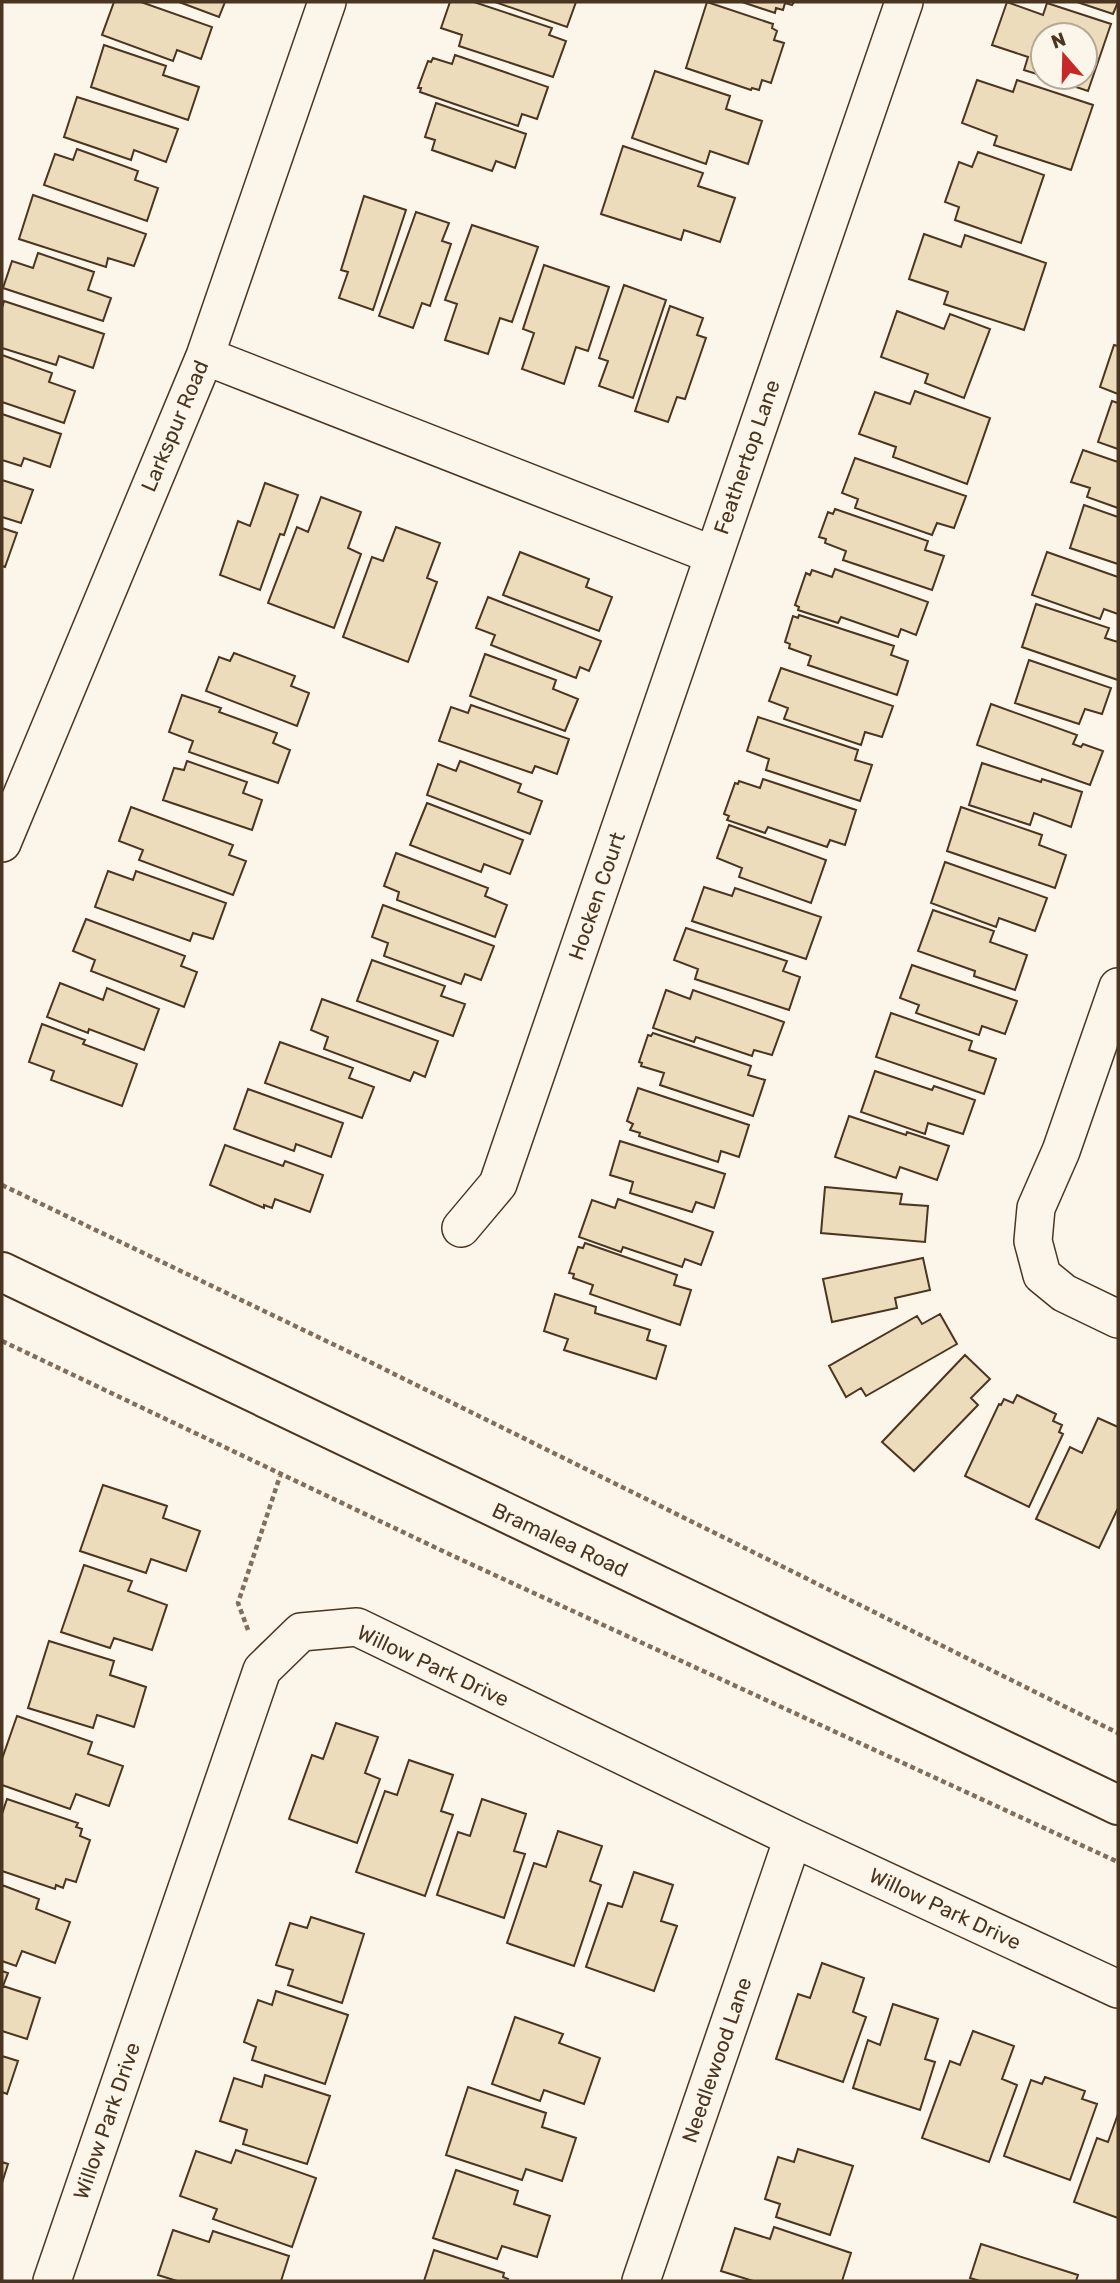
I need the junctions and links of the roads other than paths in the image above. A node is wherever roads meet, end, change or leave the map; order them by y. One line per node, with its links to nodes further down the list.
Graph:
1 (327, 2): 3 (street, Larkspur Road)
2 (904, 2): 4 (street, Feathertop Lane)
3 (205, 356): 4 (street, Feathertop Lane); 5 (street, Larkspur Road)
4 (713, 555): 7 (street, Hocken Court)
5 (2, 843)
6 (1118, 987): 9 (street)
7 (461, 1228)
8 (2, 1272): 10 (main road, Bramalea Road)
9 (1118, 1319)
10 (1118, 1805)
11 (793, 1838): 12 (street, Willow Park Drive); 13 (street, Willow Park Drive); 14 (street, Needlewood Lane)
12 (1118, 1989)
13 (52, 2281)
14 (641, 2281)

